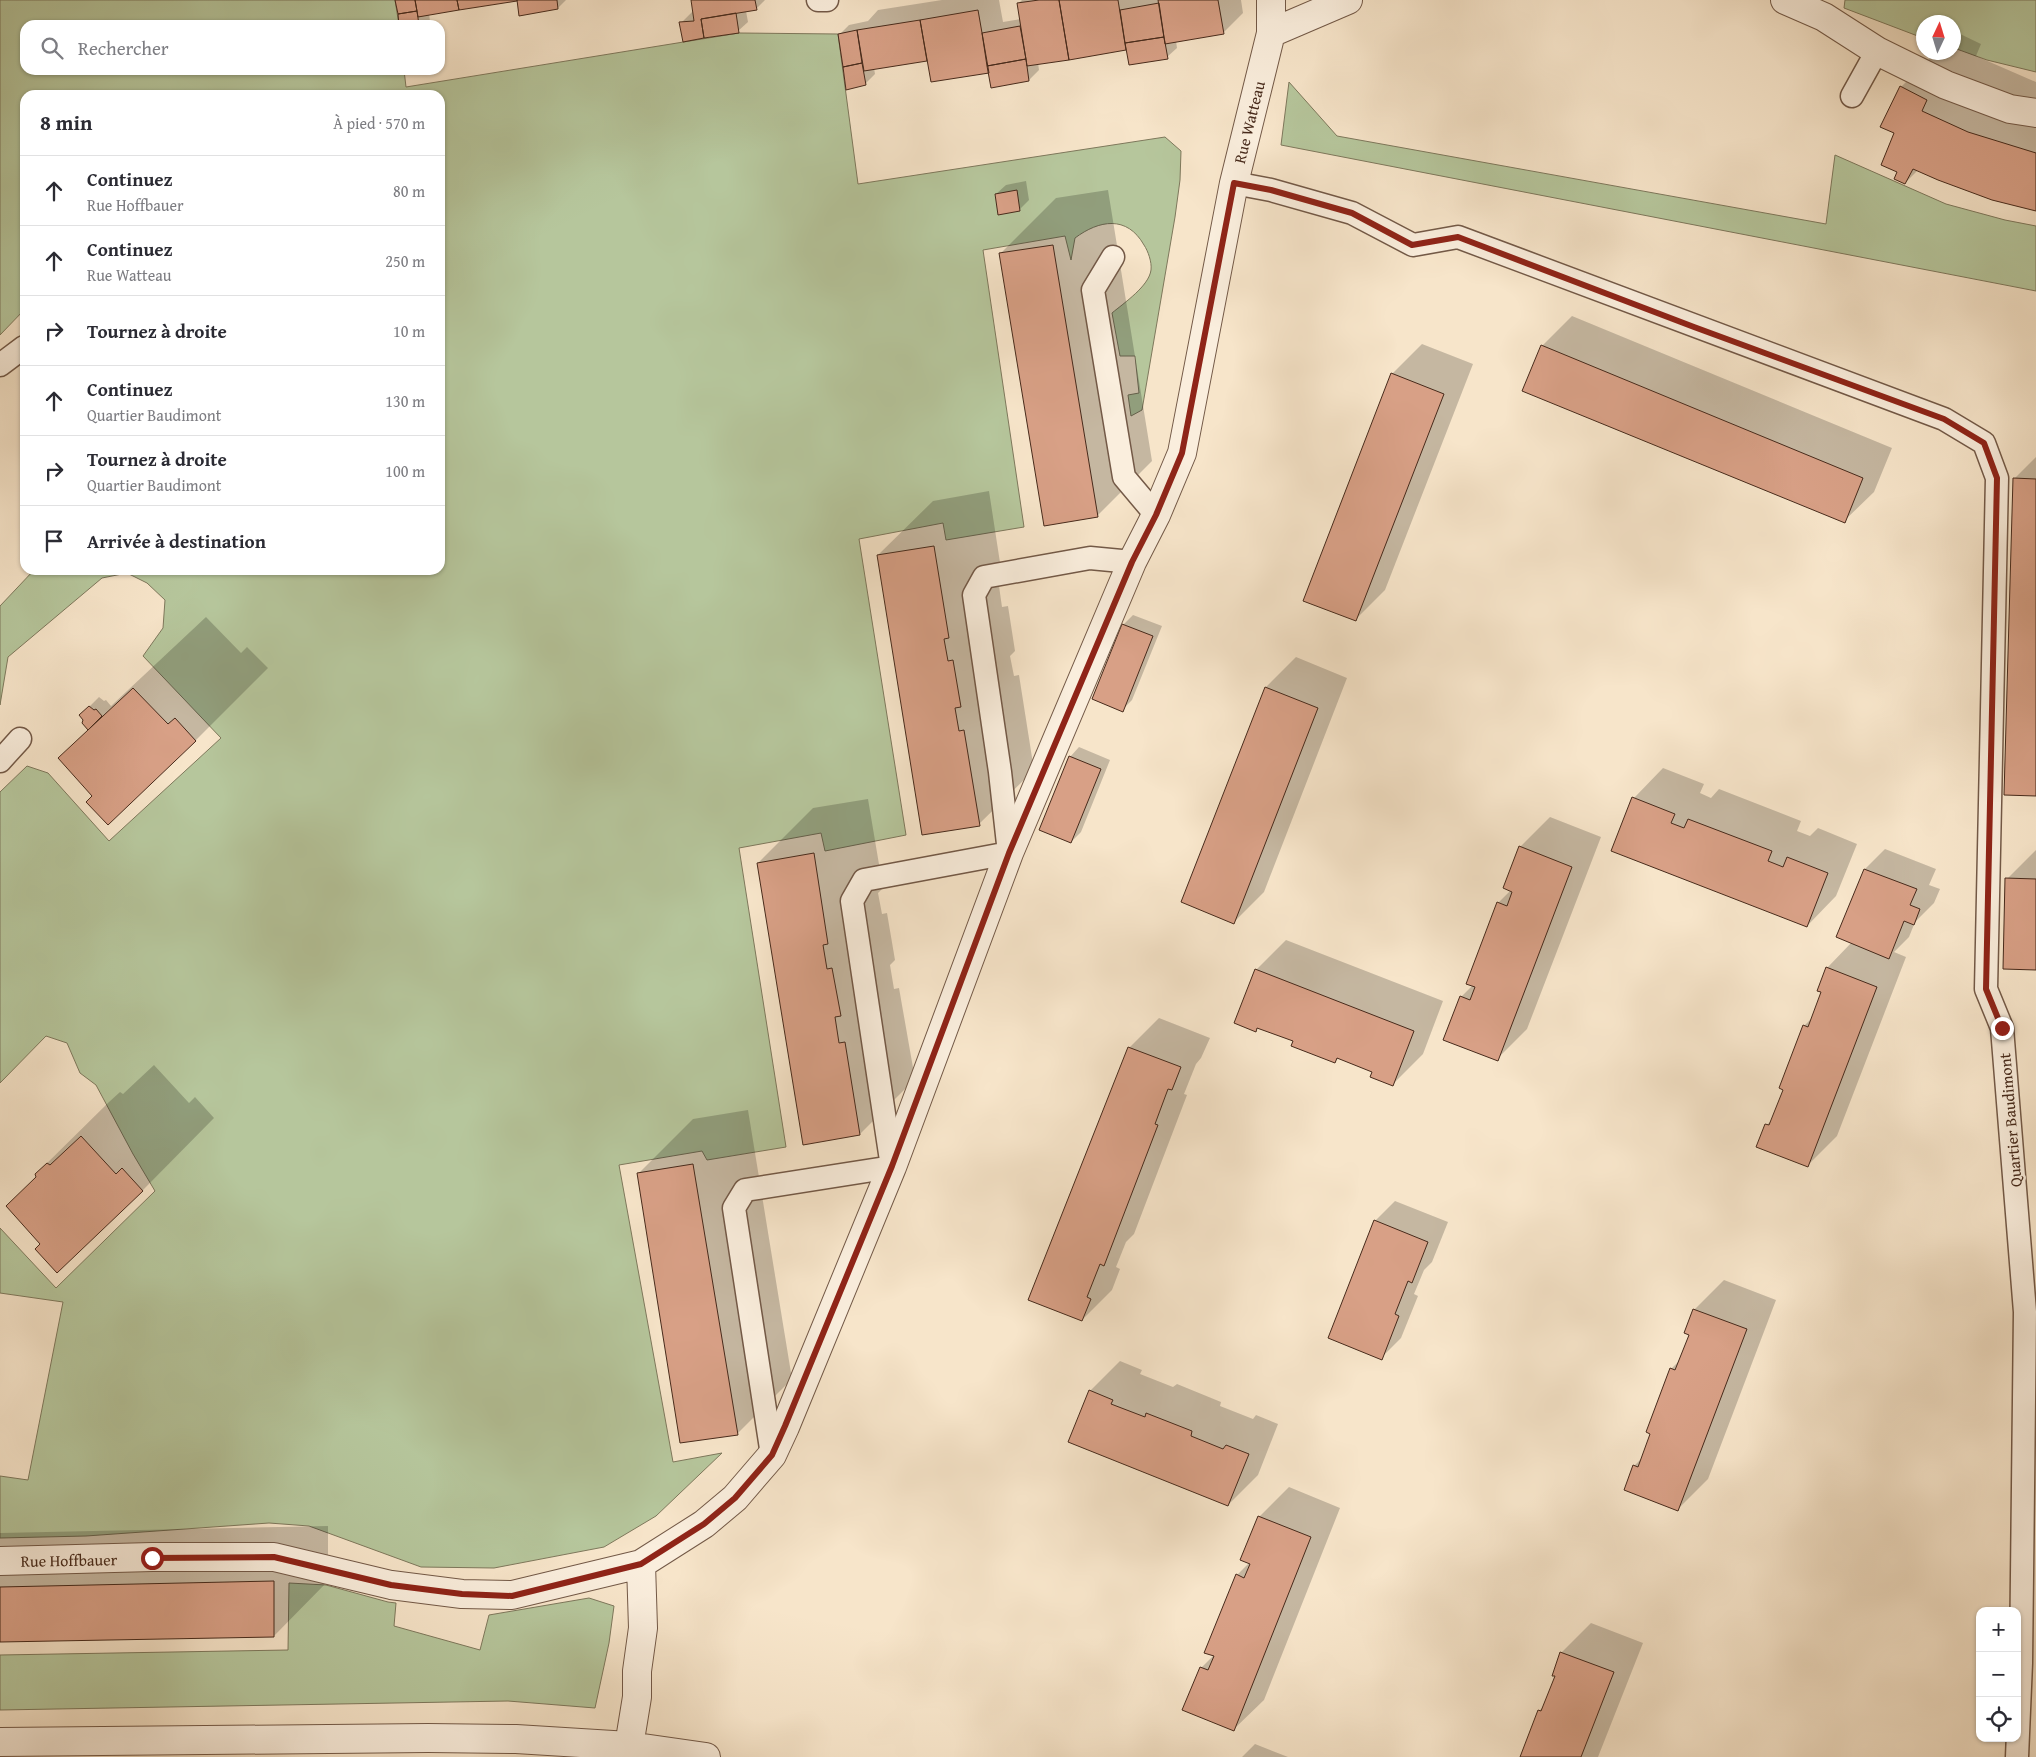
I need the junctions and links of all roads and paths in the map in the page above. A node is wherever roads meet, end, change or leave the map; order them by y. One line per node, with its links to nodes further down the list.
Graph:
1 (818, 0): 2 (lane)
2 (827, 0)
3 (1271, 0): 6 (street, Rue Watteau)
4 (1348, 0): 6 (street)
5 (1785, 0): 7 (street)
6 (1271, 33): 10 (street, Rue Watteau)
7 (1877, 51): 8 (lane); 9 (street)
8 (1852, 96)
9 (2036, 113)
10 (1234, 183): 14 (street, Rue Watteau); 27 (lane, Quartier Baudimont)
11 (1113, 257): 14 (lane)
12 (20, 350): 13 (lane)
13 (0, 365)
14 (1156, 515): 15 (street, Rue Watteau)
15 (1132, 562): 18 (street, Rue Watteau); 18 (lane)
16 (20, 739): 17 (lane)
17 (0, 761)
18 (1009, 853): 19 (street, Rue Watteau); 19 (lane)
19 (892, 1166): 20 (street, Rue Watteau); 20 (lane)
20 (772, 1455): 22 (street, Rue Watteau)
21 (0, 1561): 22 (street, Rue Hoffbauer)
22 (641, 1564): 24 (street)
23 (0, 1742): 25 (street)
24 (629, 1746): 25 (street); 26 (street)
25 (114, 1749)
26 (706, 1757)
27 (2017, 1757)

